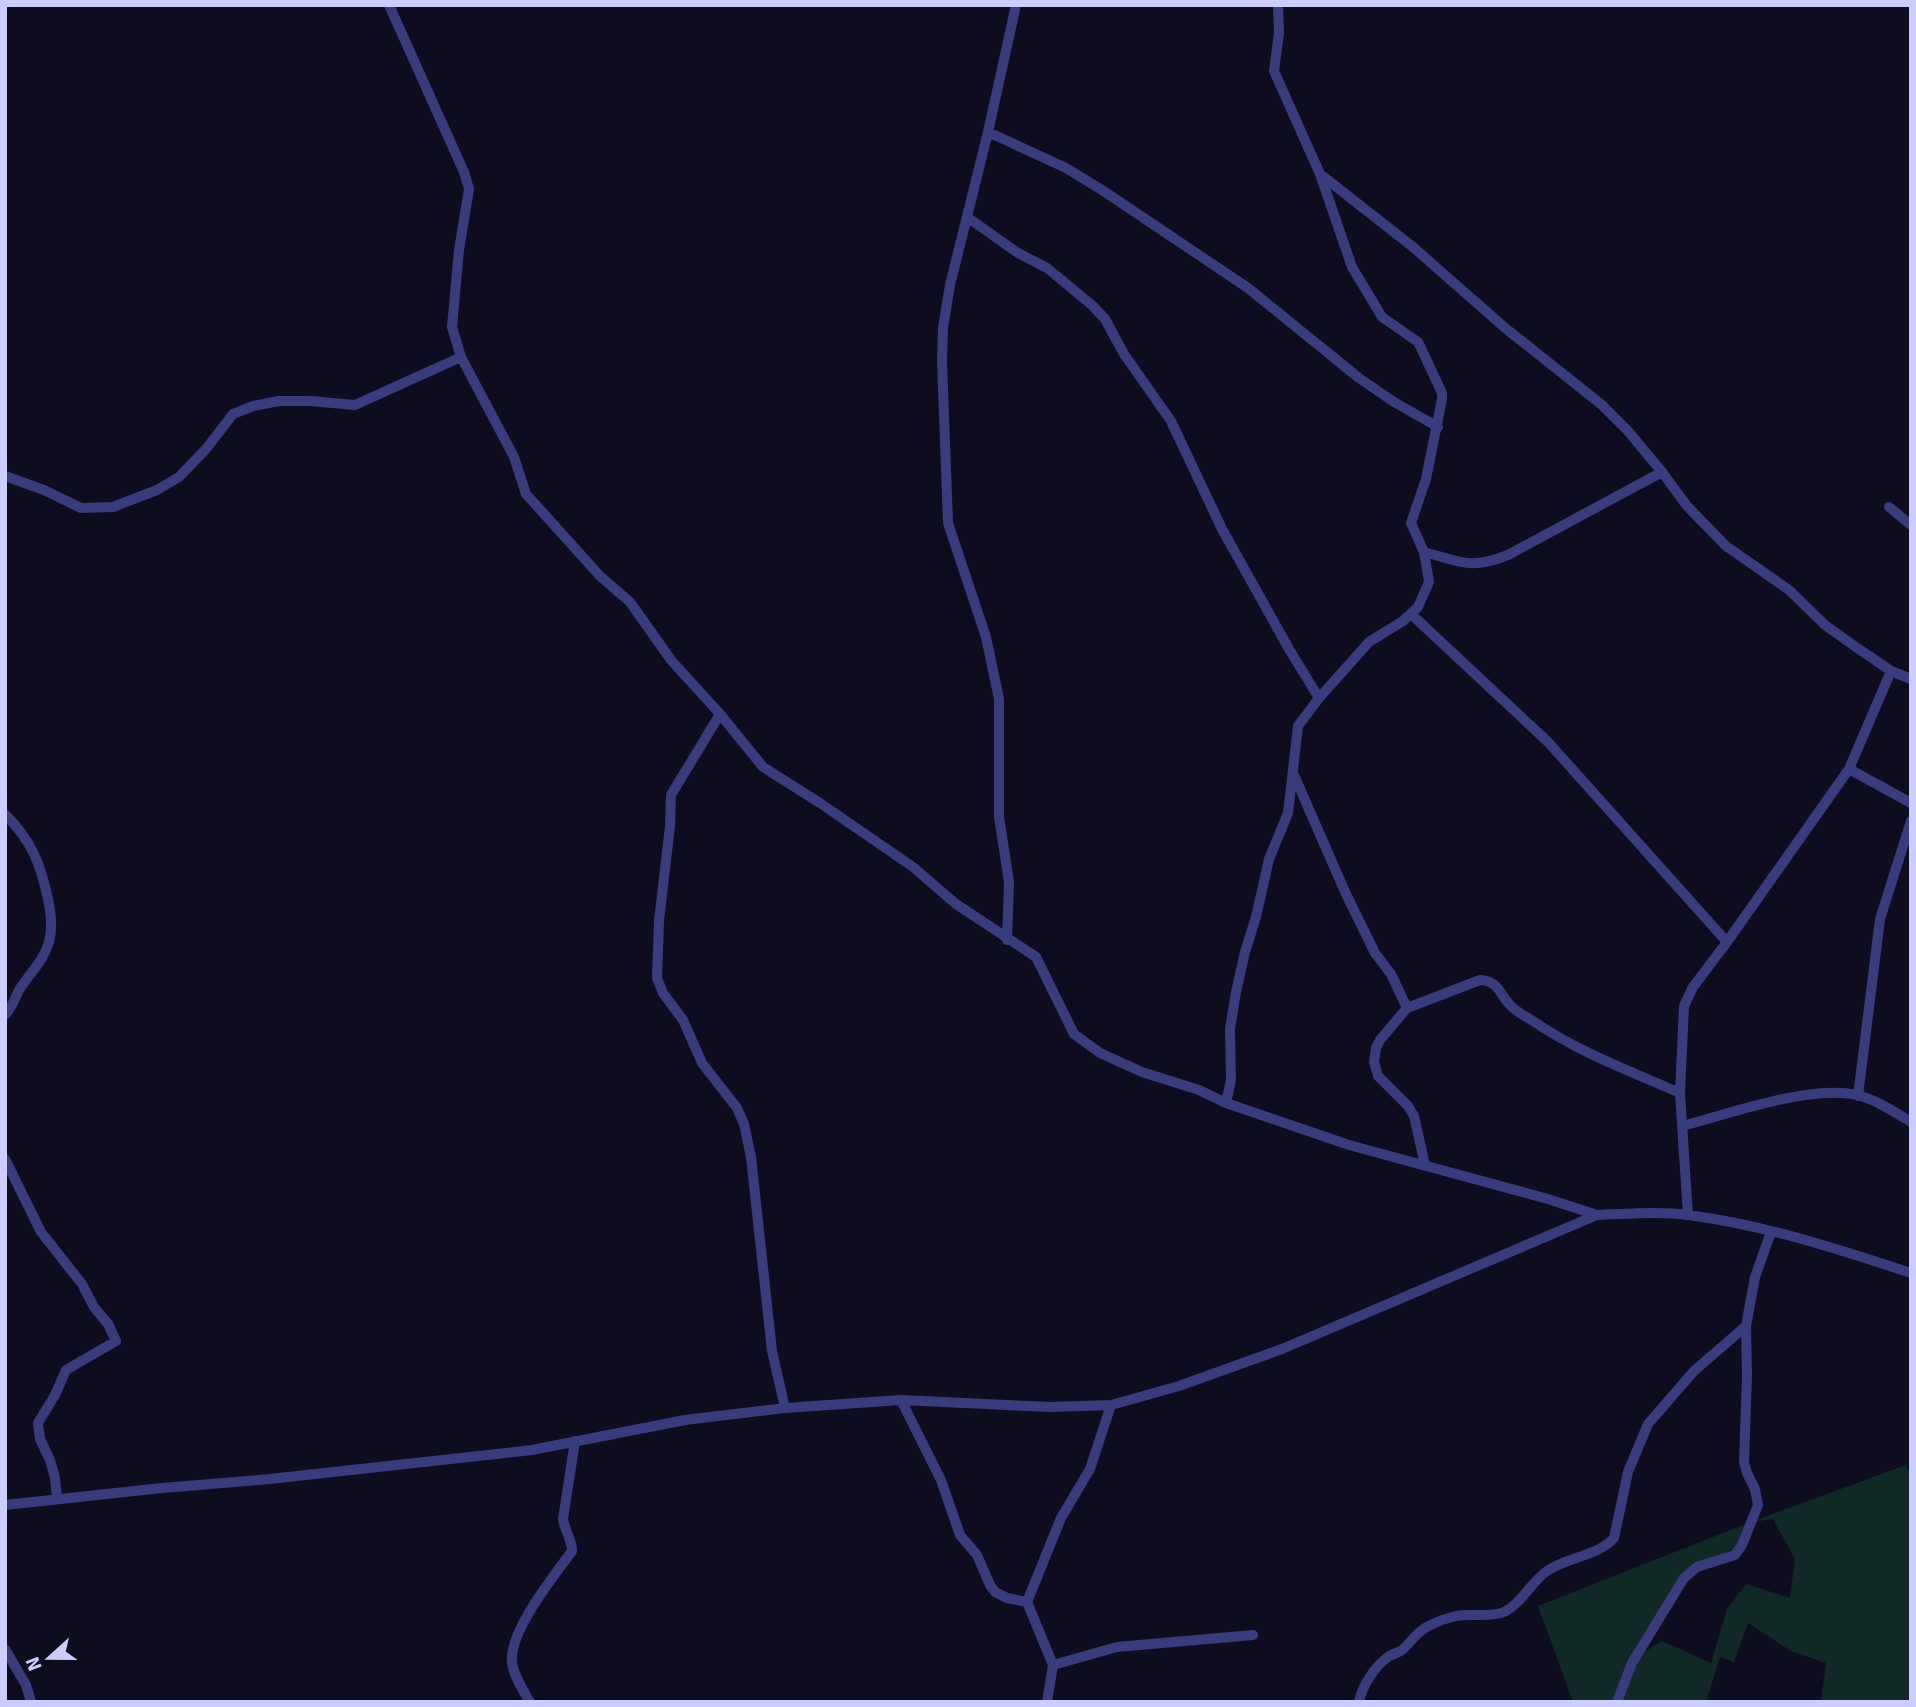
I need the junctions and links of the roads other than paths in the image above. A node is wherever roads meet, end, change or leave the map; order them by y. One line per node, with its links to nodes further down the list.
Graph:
1 (389, 5): 7 (street)
2 (1016, 5): 4 (street)
3 (1278, 5): 5 (street)
4 (988, 132): 6 (street); 8 (street)
5 (1320, 174): 8 (street); 9 (street)
6 (967, 217): 17 (street); 24 (street)
7 (461, 357): 10 (street); 18 (street)
8 (1437, 427): 13 (street)
9 (1662, 472): 13 (street); 15 (street)
10 (5, 477)
11 (1889, 507): 12 (street)
12 (1911, 525)
13 (1424, 552): 14 (street)
14 (1410, 614): 17 (street); 25 (street)
15 (1891, 671): 16 (street); 19 (street)
16 (1911, 679)
17 (1319, 698): 20 (street)
18 (720, 714): 24 (street); 42 (street)
19 (1849, 769): 21 (street); 25 (street)
20 (1293, 772): 26 (street); 30 (street)
21 (1911, 803)
22 (5, 814): 27 (street)
23 (1911, 821): 29 (street)
24 (1007, 940): 30 (street)
25 (1727, 942): 28 (street)
26 (1407, 1008): 28 (street); 34 (street)
27 (5, 1015)
28 (1680, 1093): 32 (street)
29 (1858, 1096): 31 (street); 32 (street)
30 (1226, 1103): 34 (street)
31 (1911, 1122)
32 (1682, 1126): 36 (street)
33 (5, 1159): 44 (street)
34 (1425, 1165): 35 (street)
35 (1597, 1215): 36 (street); 41 (street)
36 (1688, 1215): 37 (street)
37 (1771, 1232): 38 (street); 39 (street)
38 (1911, 1273)
39 (1746, 1326): 53 (street); 54 (street)
40 (901, 1400): 41 (street); 42 (street); 46 (street)
41 (1111, 1405): 46 (street)
42 (785, 1408): 43 (street)
43 (575, 1441): 44 (street); 51 (street)
44 (57, 1499): 45 (street)
45 (5, 1504)
46 (1027, 1602): 49 (street)
47 (1253, 1635): 49 (street)
48 (5, 1649): 50 (street)
49 (1053, 1665): 52 (street)
50 (31, 1702)
51 (530, 1702)
52 (1046, 1702)
53 (1359, 1702)
54 (1617, 1702)

